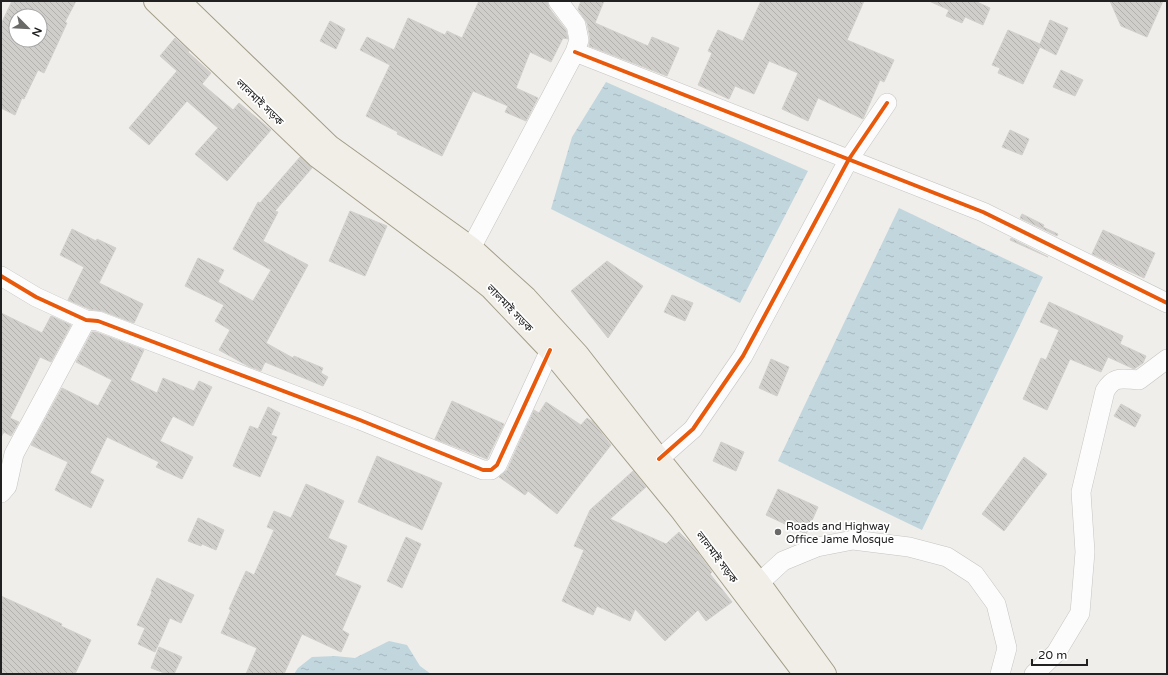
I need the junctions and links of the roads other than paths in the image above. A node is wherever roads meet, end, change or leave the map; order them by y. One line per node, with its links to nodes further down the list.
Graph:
1 (558, 1): 3 (street)
2 (166, 3): 6 (main road, লালমাই সড়ক)
3 (575, 52): 5 (street); 6 (street)
4 (888, 103): 5 (street)
5 (849, 159): 8 (street); 12 (street)
6 (466, 256): 10 (main road, লালমাই সড়ক); 12 (main road, লালমাই সড়ক)
7 (1, 276): 9 (street)
8 (1167, 303)
9 (86, 320): 10 (street); 13 (street)
10 (550, 350): 15 (main road, লালমাই সড়ক)
11 (1167, 359): 18 (street)
12 (659, 459): 14 (main road, লালমাই সড়ক)
13 (1, 493)
14 (759, 582): 16 (main road, লালমাই সড়ক); 17 (street)
15 (805, 674)
16 (825, 674)
17 (1000, 674)
18 (1034, 674)

